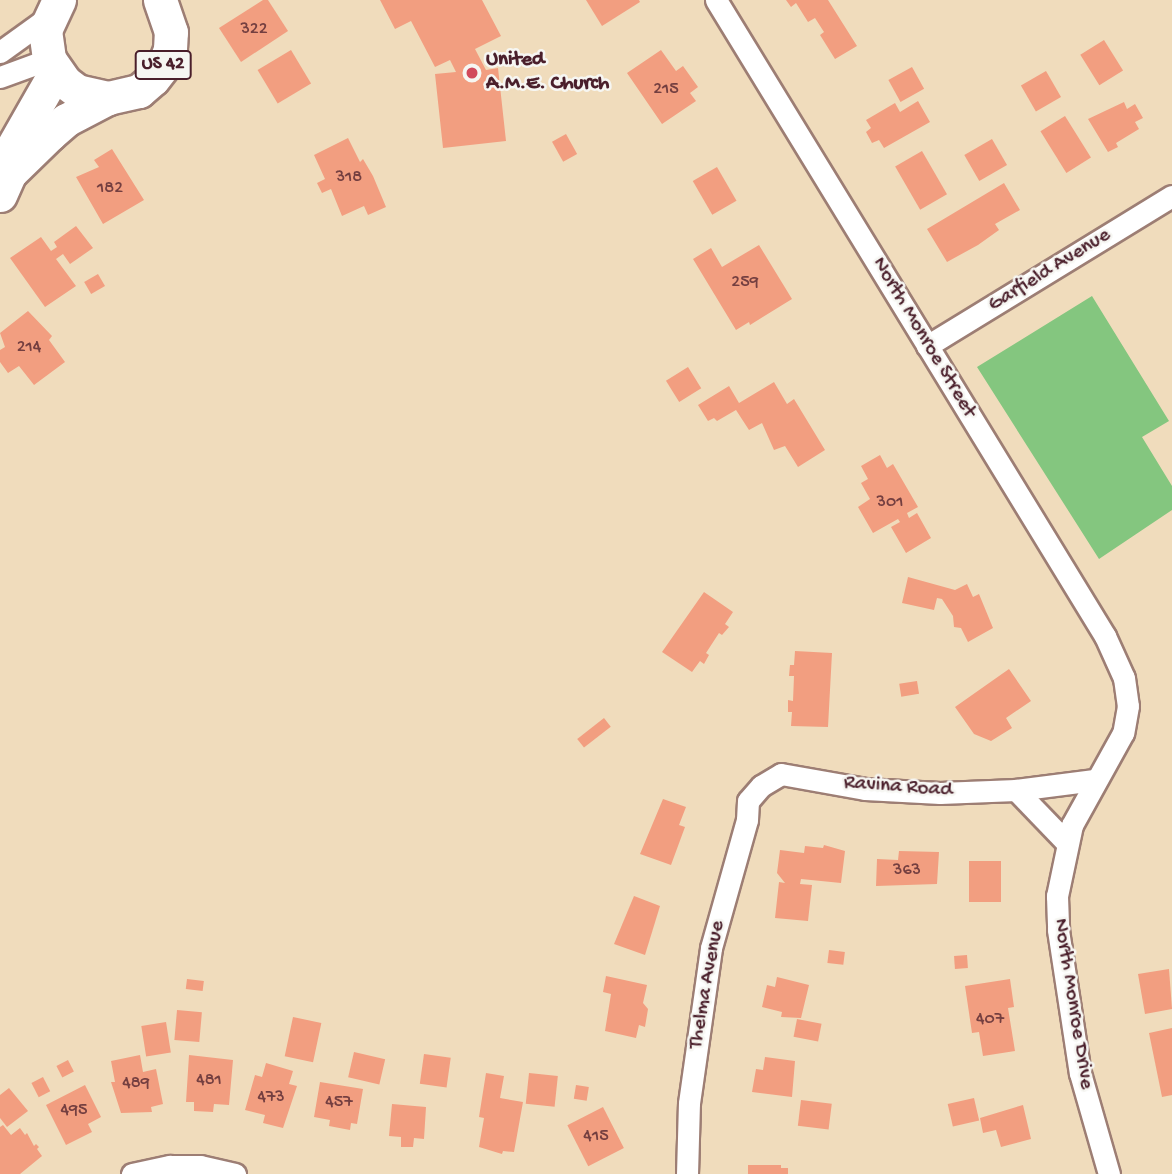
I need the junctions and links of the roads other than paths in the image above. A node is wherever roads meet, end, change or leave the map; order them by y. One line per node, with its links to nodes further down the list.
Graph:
1 (160, 0): 5 (main road, US 42)
2 (191, 0): 5 (main road)
3 (716, 0): 12 (street, North Monroe Street)
4 (55, 8): 6 (street); 7 (main road)
5 (171, 32): 9 (main road, US 42)
6 (0, 52)
7 (52, 65): 8 (street); 9 (main road, US 42); 10 (main road, US 42)
8 (0, 77)
9 (108, 99): 10 (main road, US 42)
10 (5, 184)
11 (1172, 196): 12 (street, Garfield Avenue)
12 (928, 346): 13 (street, North Monroe Street)
13 (1124, 678): 15 (street, North Monroe Drive)
14 (781, 774): 16 (street, Ravina Road); 20 (street, Thelma Avenue)
15 (1094, 780): 16 (street, Ravina Road); 17 (street, North Monroe Drive)
16 (1016, 790): 17 (street)
17 (1067, 843): 21 (street, North Monroe Drive)
18 (132, 1174): 19 (street)
19 (235, 1174)
20 (687, 1174)
21 (1109, 1174)

